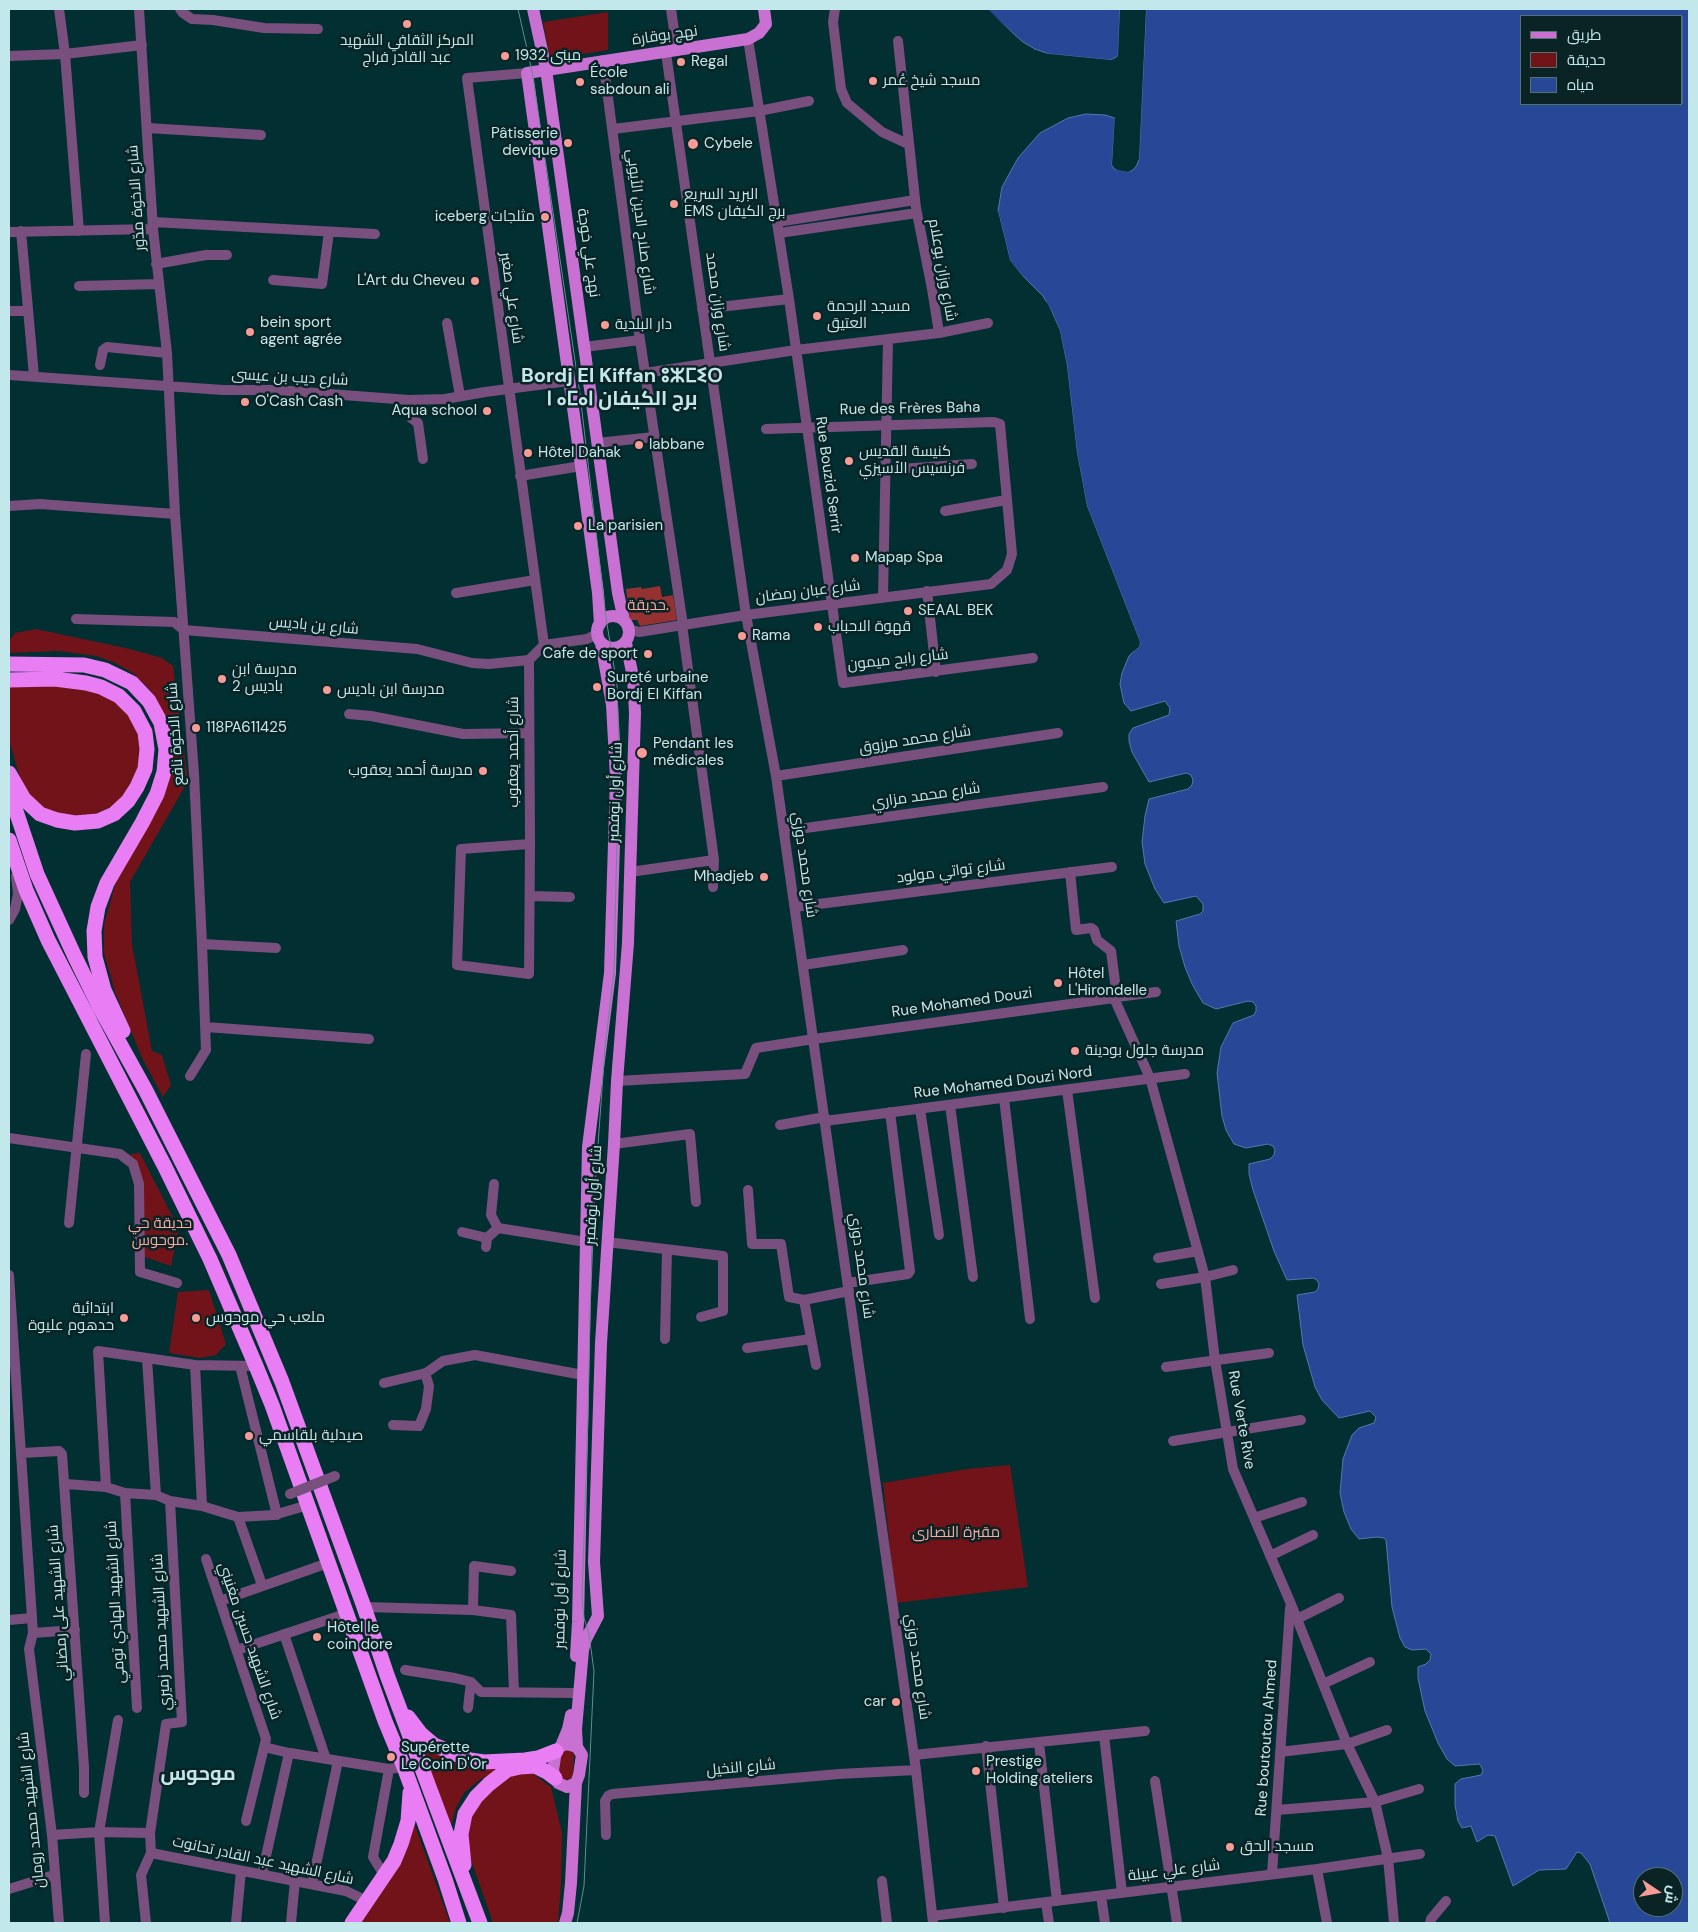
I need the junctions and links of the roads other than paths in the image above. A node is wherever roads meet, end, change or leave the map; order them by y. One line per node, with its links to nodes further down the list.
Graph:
1 (59, 9): 13 (street)
2 (139, 9): 11 (street, شارع الاخوة مدّور)
3 (180, 9): 8 (street)
4 (533, 9): 16 (main road, نهج علي خوجة)
5 (671, 9): 12 (street, شارع وزان محمد)
6 (764, 9): 9 (main road)
7 (835, 9): 24 (street)
8 (318, 29)
9 (748, 39): 12 (main road, نهج بوقارة); 19 (street, Rue Bouzid Serrir)
10 (898, 41): 24 (street, شارع وزان بوعلام)
11 (142, 45): 13 (street); 21 (street, شارع الاخوة مدّور)
12 (672, 52): 15 (main road, نهج بوقارة); 20 (street, شارع وزان محمد)
13 (65, 54): 14 (street); 30 (street)
14 (9, 56)
15 (603, 60): 16 (main road, نهج بوقارة); 22 (street, شارع صلاح الدين الأيوبي)
16 (546, 68): 17 (main road, نهج بوقارة); 49 (main road, نهج علي خوجة)
17 (527, 72): 57 (main road); 59 (street, شارع علي صغير)
18 (810, 101): 19 (street)
19 (759, 111): 20 (street); 27 (street, Rue Bouzid Serrir)
20 (676, 122): 22 (street); 41 (street, شارع وزان محمد)
21 (148, 128): 23 (street); 28 (street, شارع الاخوة مدّور)
22 (613, 129): 48 (street, شارع صلاح الدين الأيوبي)
23 (261, 135)
24 (908, 144): 25 (street, شارع وزان بوعلام)
25 (915, 200): 26 (street, شارع وزان بوعلام); 27 (street, شارع وزان بوعلام)
26 (917, 213): 33 (street, شارع وزان بوعلام); 46 (street, شارع وزان بوعلام)
27 (777, 222): 33 (street, Rue Bouzid Serrir)
28 (153, 226): 30 (street); 32 (street); 36 (street, شارع الاخوة مدّور)
29 (20, 231): 30 (street); 31 (street); 43 (street)
30 (79, 231)
31 (9, 232)
32 (329, 232): 34 (street); 37 (street)
33 (779, 233): 40 (street, Rue Bouzid Serrir)
34 (375, 234)
35 (227, 255): 36 (street)
36 (156, 264): 38 (street, شارع الاخوة مدّور)
37 (273, 280)
38 (158, 284): 39 (street); 51 (street, شارع الاخوة مدّور)
39 (79, 286)
40 (789, 299): 41 (street); 50 (street, Rue Bouzid Serrir)
41 (702, 309): 52 (street, شارع وزان محمد)
42 (9, 311): 43 (street)
43 (28, 311): 56 (street)
44 (988, 322): 46 (street)
45 (447, 323): 60 (street)
46 (939, 333): 47 (street)
47 (888, 339): 50 (street); 62 (street)
48 (640, 340): 49 (street); 54 (street, شارع صلاح الدين الأيوبي)
49 (584, 347): 66 (main road, نهج علي خوجة)
50 (796, 350): 52 (street); 63 (street, Rue Bouzid Serrir)
51 (167, 353): 53 (street); 58 (street, شارع الاخوة مدّور)
52 (710, 363): 54 (street); 81 (street, شارع وزان محمد)
53 (100, 365)
54 (645, 373): 65 (street, شارع صلاح الدين الأيوبي)
55 (9, 375): 56 (street, شارع ديب بن عيسى)
56 (34, 376): 58 (street, شارع ديب بن عيسى)
57 (568, 381): 59 (street, شارع ديب بن عيسى); 69 (main road)
58 (169, 385): 61 (street, شارع ديب بن عيسى); 75 (street, شارع الاخوة نافع)
59 (508, 389): 60 (street, شارع ديب بن عيسى); 71 (street, شارع علي صغير)
60 (460, 396): 61 (street, شارع ديب بن عيسى)
61 (409, 400): 67 (street)
62 (886, 424): 63 (street, Rue des Frères Baha); 70 (street); 72 (street, Rue des Frères Baha)
63 (806, 427): 64 (street, Rue des Frères Baha); 80 (street, Rue Bouzid Serrir)
64 (766, 429)
65 (654, 437): 66 (street); 84 (street, شارع صلاح الدين الأيوبي)
66 (597, 443): 83 (main road, نهج علي خوجة)
67 (423, 459)
68 (972, 464): 70 (street)
69 (581, 466): 71 (street); 86 (main road)
70 (885, 470): 79 (street)
71 (520, 476): 76 (street, شارع علي صغير)
72 (1006, 500): 74 (street); 77 (street, شارع عبان رمضان)
73 (9, 506): 75 (street)
74 (945, 511)
75 (175, 514): 85 (street, شارع الاخوة نافع)
76 (535, 580): 78 (street); 88 (street, شارع علي صغير)
77 (928, 591): 79 (street, شارع عبان رمضان); 92 (street)
78 (456, 593)
79 (883, 598): 80 (street, شارع عبان رمضان)
80 (831, 604): 81 (street, شارع عبان رمضان); 92 (street, شارع رابح ميمون)
81 (746, 615): 84 (street, شارع عبان رمضان); 98 (street, شارع محمد دوزي)
82 (76, 619): 85 (street, شارع بن باديس)
83 (627, 625): 84 (street, شارع عبان رمضان); 86 (main road); 87 (main road)
84 (683, 625): 104 (street, شارع صلاح الدين الأيوبي)
85 (184, 630): 90 (street, شارع بن باديس); 115 (street, شارع الاخوة نافع)
86 (599, 634): 87 (main road); 88 (street); 147 (main road, شارع أول نوفمبر)
87 (626, 643): 107 (main road, شارع أول نوفمبر)
88 (544, 645): 90 (street)
89 (1033, 658): 92 (street, شارع رابح ميمون)
90 (529, 660): 95 (street, شارع أحمد يعقوب)
91 (9, 664): 130 (highway)
92 (936, 672)
93 (9, 680): 97 (highway)
94 (349, 714): 95 (street)
95 (529, 733): 103 (street, شارع أحمد يعقوب)
96 (1058, 733): 98 (street, شارع محمد مرزوق)
97 (9, 773)
98 (776, 776): 101 (street, شارع محمد دوزي)
99 (1103, 788): 101 (street, شارع محمد مزاري)
100 (9, 790): 130 (highway)
101 (784, 831): 113 (street, شارع محمد دوزي)
102 (9, 840): 110 (highway)
103 (530, 844): 111 (street, شارع أحمد يعقوب); 111 (street, شارع أحمد يعقوب)
104 (714, 860): 107 (street); 109 (street, شارع صلاح الدين الأيوبي)
105 (1112, 867): 108 (street, شارع تواتي مولود)
106 (12, 869): 110 (highway); 114 (street)
107 (630, 872): 128 (main road, شارع أول نوفمبر)
108 (1070, 872): 113 (street, شارع تواتي مولود); 120 (street, Rue Verte Rive)
109 (713, 886)
110 (26, 890): 173 (highway)
111 (530, 896): 112 (street)
112 (570, 897)
113 (795, 907): 118 (street, شارع محمد دوزي)
114 (9, 920)
115 (202, 944): 116 (street); 121 (street, شارع الاخوة نافع)
116 (276, 948)
117 (903, 950): 118 (street)
118 (803, 966): 123 (street, شارع محمد دوزي)
119 (1156, 992): 120 (street, Rue Mohamed Douzi)
120 (1116, 998): 123 (street, Rue Mohamed Douzi); 127 (street, Rue Verte Rive)
121 (206, 1027): 122 (street); 126 (street, شارع الاخوة نافع)
122 (369, 1038)
123 (814, 1039): 128 (street, Rue Mohamed Douzi); 135 (street, شارع محمد دوزي)
124 (86, 1054): 139 (street)
125 (1184, 1074): 127 (street, Rue Mohamed Douzi Nord)
126 (190, 1076)
127 (1150, 1078): 129 (street, Rue Mohamed Douzi Nord); 150 (street, Rue Verte Rive)
128 (617, 1081): 138 (main road, شارع أول نوفمبر)
129 (1067, 1090): 131 (street, Rue Mohamed Douzi Nord); 160 (street)
130 (146, 1091): 205 (highway)
131 (1004, 1098): 132 (street, Rue Mohamed Douzi Nord); 163 (street)
132 (950, 1105): 133 (street, Rue Mohamed Douzi Nord); 154 (street)
133 (920, 1109): 134 (street, Rue Mohamed Douzi Nord); 146 (street)
134 (890, 1112): 135 (street, Rue Mohamed Douzi Nord); 158 (street)
135 (825, 1119): 136 (street, Rue Mohamed Douzi Nord); 158 (street, شارع محمد دوزي)
136 (780, 1124)
137 (9, 1138): 139 (street)
138 (614, 1144): 142 (street); 148 (main road, شارع أول نوفمبر)
139 (76, 1148): 143 (street); 156 (street)
140 (494, 1184): 144 (street)
141 (748, 1190): 161 (street)
142 (696, 1202)
143 (69, 1223)
144 (498, 1228): 145 (street); 147 (street)
145 (462, 1232)
146 (939, 1235)
147 (586, 1242): 176 (main road, شارع أول نوفمبر)
148 (607, 1242): 149 (street); 232 (main road, شارع أول نوفمبر)
149 (667, 1250): 162 (street); 164 (street)
150 (1198, 1252): 151 (street); 155 (street, Rue Verte Rive)
151 (1158, 1258)
152 (1233, 1270): 155 (street)
153 (9, 1275): 159 (street, شارع الشهيد محمد رومان)
154 (973, 1277)
155 (1205, 1277): 157 (street); 169 (street, Rue Verte Rive)
156 (177, 1283)
157 (1161, 1284)
158 (848, 1287): 161 (street); 236 (street, شارع محمد دوزي)
159 (9, 1289): 182 (street, شارع الشهيد محمد رومان)
160 (1095, 1298)
161 (804, 1300): 165 (street)
162 (702, 1317)
163 (1030, 1319)
164 (665, 1339)
165 (811, 1340): 166 (street); 171 (street)
166 (747, 1348)
167 (1269, 1353): 169 (street)
168 (147, 1359): 170 (street); 185 (street); 188 (street)
169 (1215, 1360): 174 (street); 180 (street, Rue Verte Rive)
170 (195, 1365): 172 (street); 192 (street)
171 (816, 1365)
172 (240, 1366): 173 (street); 193 (street)
173 (256, 1366): 191 (highway)
174 (1166, 1367)
175 (425, 1373): 176 (street); 177 (street); 179 (street)
176 (583, 1374): 221 (main road, شارع أول نوفمبر)
177 (384, 1384)
178 (1301, 1420): 180 (street)
179 (393, 1425)
180 (1228, 1433): 181 (street); 195 (street, Rue Verte Rive)
181 (1173, 1441)
182 (22, 1453): 184 (street, شارع الشهيد على رمضاني); 208 (street, شارع الشهيد محمد رومان)
183 (335, 1476): 187 (street, bridge)
184 (66, 1484): 185 (street); 211 (street, شارع الشهيد على رمضاني)
185 (106, 1487): 186 (street)
186 (125, 1493): 188 (street); 222 (street, شارع الشهيد الهادي تومي)
187 (290, 1494)
188 (156, 1495): 189 (street)
189 (170, 1501): 192 (street); 252 (street, شارع الشهيد محمد زميري)
190 (1302, 1502): 195 (street)
191 (308, 1505): 193 (street); 199 (highway)
192 (202, 1506): 194 (street)
193 (277, 1515): 194 (street)
194 (238, 1517): 201 (street)
195 (1254, 1518): 197 (street, Rue Verte Rive)
196 (1313, 1535): 197 (street)
197 (1270, 1556): 204 (street, Rue Verte Rive)
198 (206, 1559): 203 (street, شارع الشهيد حسين مغنيني)
199 (328, 1562): 201 (street); 207 (highway)
200 (511, 1571): 206 (street)
201 (262, 1585): 203 (street)
202 (1339, 1598): 209 (street)
203 (220, 1601): 214 (street, شارع الشهيد حسين مغنيني)
204 (1291, 1604): 209 (street, Rue Verte Rive); 234 (street, Rue boutoutou Ahmed)
205 (364, 1607): 206 (street); 217 (highway)
206 (473, 1610): 220 (street)
207 (345, 1614): 213 (street); 239 (highway)
208 (32, 1618): 210 (street); 212 (street, شارع الشهيد محمد رومان)
209 (1297, 1619): 219 (street, Rue Verte Rive)
210 (9, 1620)
211 (75, 1630): 212 (street); 246 (street, شارع الشهيد على رمضاني)
212 (33, 1633): 253 (street, شارع الشهيد محمد رومان)
213 (284, 1634): 214 (street); 237 (street)
214 (237, 1650): 231 (street, شارع الشهيد حسين مغنيني)
215 (1370, 1662): 219 (street)
216 (405, 1670): 218 (street)
217 (387, 1675): 233 (highway); 267 (highway)
218 (470, 1682): 220 (street); 223 (street)
219 (1323, 1684): 229 (street, Rue Verte Rive)
220 (514, 1692): 221 (street)
221 (573, 1693): 233 (main road, شارع أول نوفمبر)
222 (137, 1708)
223 (468, 1708)
224 (118, 1720): 251 (street)
225 (1387, 1730): 229 (street)
226 (1144, 1731): 227 (street)
227 (1104, 1735): 228 (street); 270 (street)
228 (1039, 1743): 230 (street); 274 (street)
229 (1347, 1744): 234 (street); 247 (street, Rue Verte Rive)
230 (986, 1746): 236 (street); 276 (street)
231 (264, 1747): 235 (street); 249 (street, شارع الشهيد حسين مغنيني)
232 (577, 1747): 233 (main road); 243 (main road)
233 (559, 1749): 241 (main road)
234 (1280, 1752): 248 (street, Rue boutoutou Ahmed)
235 (290, 1753): 237 (street); 260 (street)
236 (914, 1755): 240 (street, شارع محمد دوزي)
237 (326, 1759): 238 (street)
238 (338, 1761): 239 (street); 266 (street)
239 (397, 1768): 244 (highway); 263 (street)
240 (916, 1770): 254 (street, شارع النخيل); 277 (street, شارع محمد دوزي)
241 (557, 1781): 243 (main road); 250 (main road); 267 (highway)
242 (1155, 1781): 268 (street)
243 (576, 1783): 250 (main road)
244 (410, 1787): 263 (highway); 284 (highway)
245 (1419, 1789): 247 (street)
246 (84, 1793)
247 (1375, 1802): 248 (street); 257 (street, Rue Verte Rive)
248 (1277, 1810): 261 (street, Rue boutoutou Ahmed)
249 (246, 1821)
250 (573, 1824): 286 (main road)
251 (99, 1832): 252 (street); 253 (street); 279 (street)
252 (150, 1833): 255 (street, شارع الشهيد محمد زميري)
253 (52, 1835): 262 (street, شارع الشهيد محمد رومان)
254 (606, 1835)
255 (151, 1853): 259 (street, شارع الشهيد عبد القادر تحانوت); 280 (street, شارع الشهيد محمد زميري)
256 (1420, 1854): 257 (street, شارع علي عبيلة)
257 (1388, 1858): 258 (street, شارع علي عبيلة); 292 (street, Rue Verte Rive)
258 (1317, 1869): 261 (street, شارع علي عبيلة); 291 (street)
259 (241, 1870): 260 (street, شارع الشهيد عبد القادر تحانوت); 281 (street)
260 (262, 1874): 264 (street, شارع الشهيد عبد القادر تحانوت)
261 (1272, 1874): 268 (street, شارع علي عبيلة)
262 (54, 1875): 269 (street); 278 (street, شارع الشهيد محمد رومان)
263 (384, 1875): 272 (highway)
264 (295, 1880): 266 (street, شارع الشهيد عبد القادر تحانوت); 282 (street)
265 (882, 1881): 287 (street)
266 (312, 1884): 272 (street, شارع الشهيد عبد القادر تحانوت)
267 (466, 1886): 285 (highway)
268 (1172, 1886): 270 (street, شارع علي عبيلة); 290 (street)
269 (9, 1889)
270 (1122, 1893): 271 (street, شارع علي عبيلة)
271 (1101, 1896): 274 (street, شارع علي عبيلة); 289 (street)
272 (367, 1901): 283 (highway)
273 (1446, 1901): 293 (street)
274 (1057, 1902): 275 (street, شارع علي عبيلة)
275 (1046, 1903): 276 (street, شارع علي عبيلة); 288 (street)
276 (1004, 1908): 277 (street, شارع علي عبيلة)
277 (933, 1920)
278 (59, 1923)
279 (105, 1923)
280 (146, 1923)
281 (236, 1923)
282 (292, 1923)
283 (352, 1923)
284 (459, 1923)
285 (480, 1923)
286 (565, 1923)
287 (887, 1923)
288 (1049, 1923)
289 (1106, 1923)
290 (1177, 1923)
291 (1327, 1923)
292 (1394, 1923)
293 (1430, 1923)

